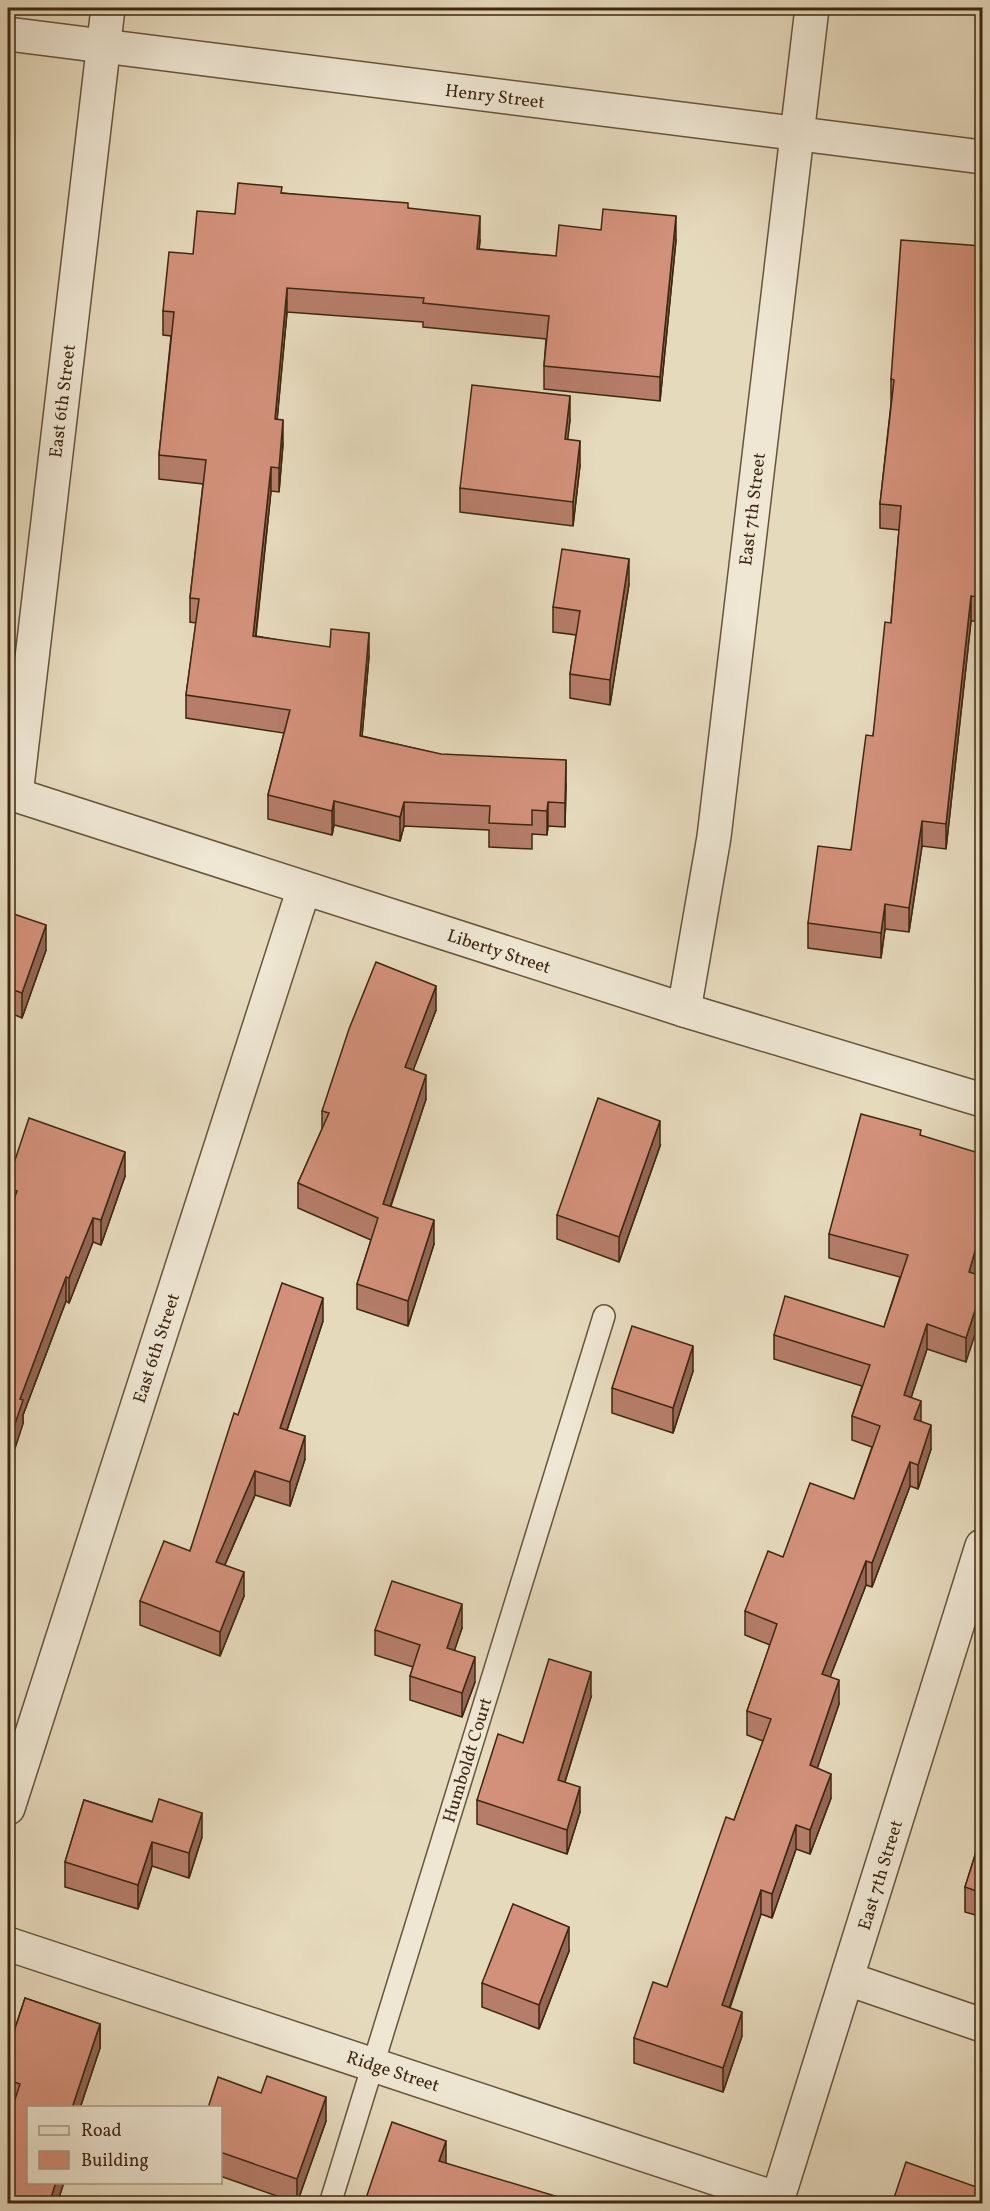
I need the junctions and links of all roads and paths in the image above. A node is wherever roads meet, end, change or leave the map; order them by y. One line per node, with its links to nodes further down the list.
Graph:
1 (108, 8): 4 (street, East 6th Street)
2 (812, 8): 5 (street, East 7th Street)
3 (8, 34): 4 (street, Henry Street)
4 (104, 47): 5 (street, Henry Street); 7 (street, East 6th Street)
5 (797, 135): 6 (street, Henry Street); 9 (street, East 7th Street)
6 (982, 157)
7 (12, 794): 8 (street, Liberty Street)
8 (304, 888): 9 (street, Liberty Street); 13 (street, East 6th Street)
9 (684, 1010): 10 (street, Liberty Street)
10 (982, 1100)
11 (604, 1316): 17 (lane, Humboldt Court)
12 (982, 1546): 15 (street, East 7th Street)
13 (8, 1808)
14 (8, 1944): 17 (street, Ridge Street)
15 (848, 1979): 16 (street); 18 (street, East 7th Street)
16 (982, 2025)
17 (373, 2064): 18 (street, Ridge Street); 19 (lane, Humboldt Court)
18 (777, 2201)
19 (330, 2204)

